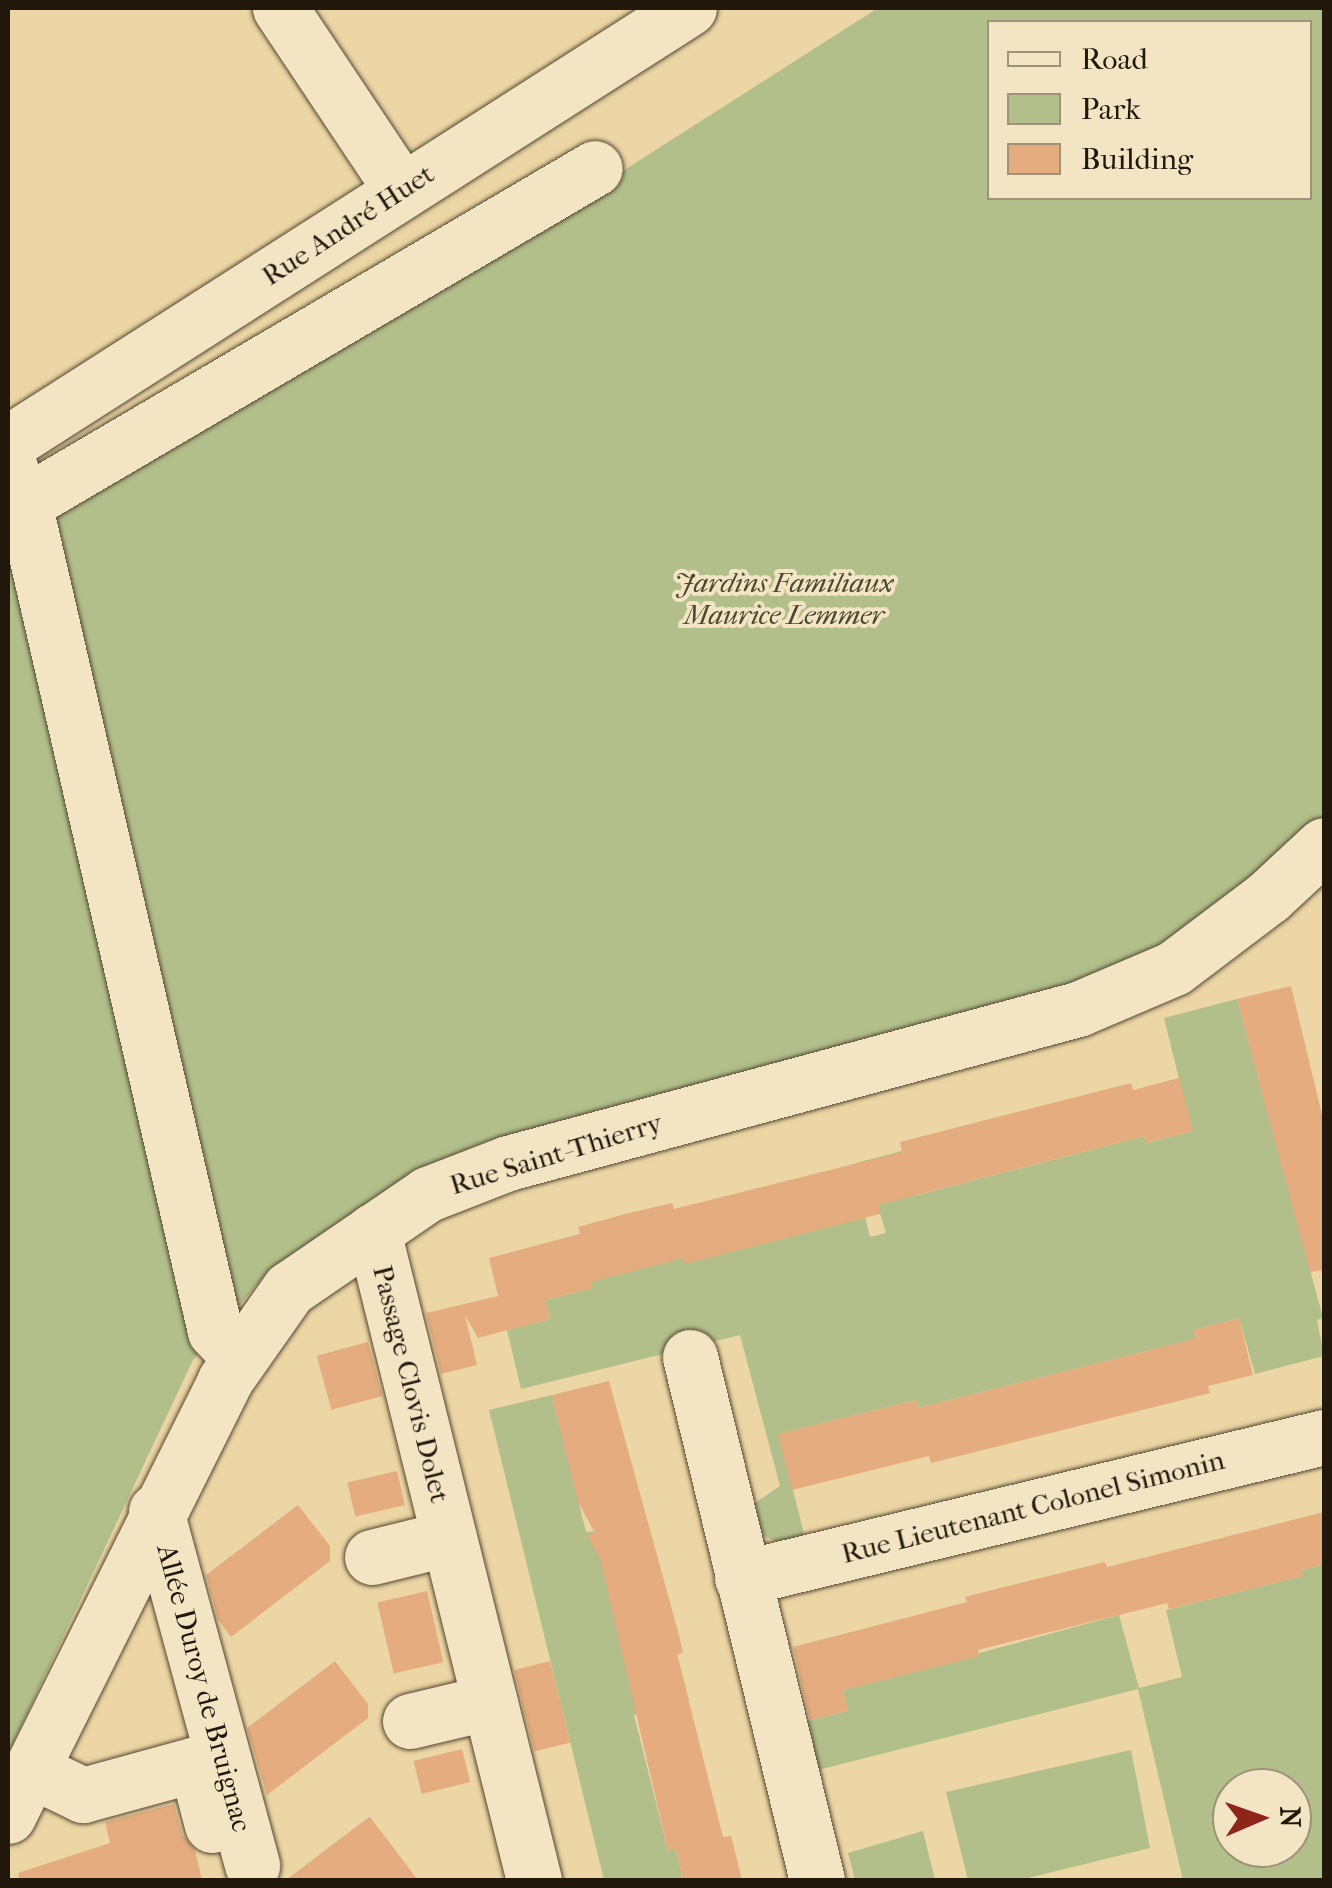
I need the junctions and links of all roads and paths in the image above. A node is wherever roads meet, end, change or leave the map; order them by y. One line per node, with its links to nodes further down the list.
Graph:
1 (280, 8): 4 (street)
2 (689, 8): 3 (street, Rue André Huet)
3 (552, 95): 4 (street, Rue André Huet); 6 (street)
4 (402, 191): 5 (street, Rue André Huet)
5 (8, 443)
6 (16, 483): 9 (street)
7 (1324, 845): 8 (street, Rue Saint-Thierry)
8 (373, 1231): 9 (street, Rue Saint-Thierry); 13 (street, Passage Clovis Dolet)
9 (239, 1357): 12 (street, Rue Saint-Thierry)
10 (690, 1357): 15 (street)
11 (1324, 1437): 15 (street, Rue Lieutenant Colonel Simonin)
12 (156, 1511): 18 (street, Rue Saint-Thierry); 19 (street, Allée Duroy de Bruignac)
13 (449, 1538): 14 (street, Passage Clovis Dolet); 16 (street, Passage Clovis Dolet)
14 (372, 1556)
15 (742, 1578): 21 (street)
16 (490, 1702): 17 (street); 20 (street, Passage Clovis Dolet)
17 (410, 1722)
18 (19, 1793): 19 (street)
19 (239, 1873)
20 (534, 1880)
21 (817, 1880)

